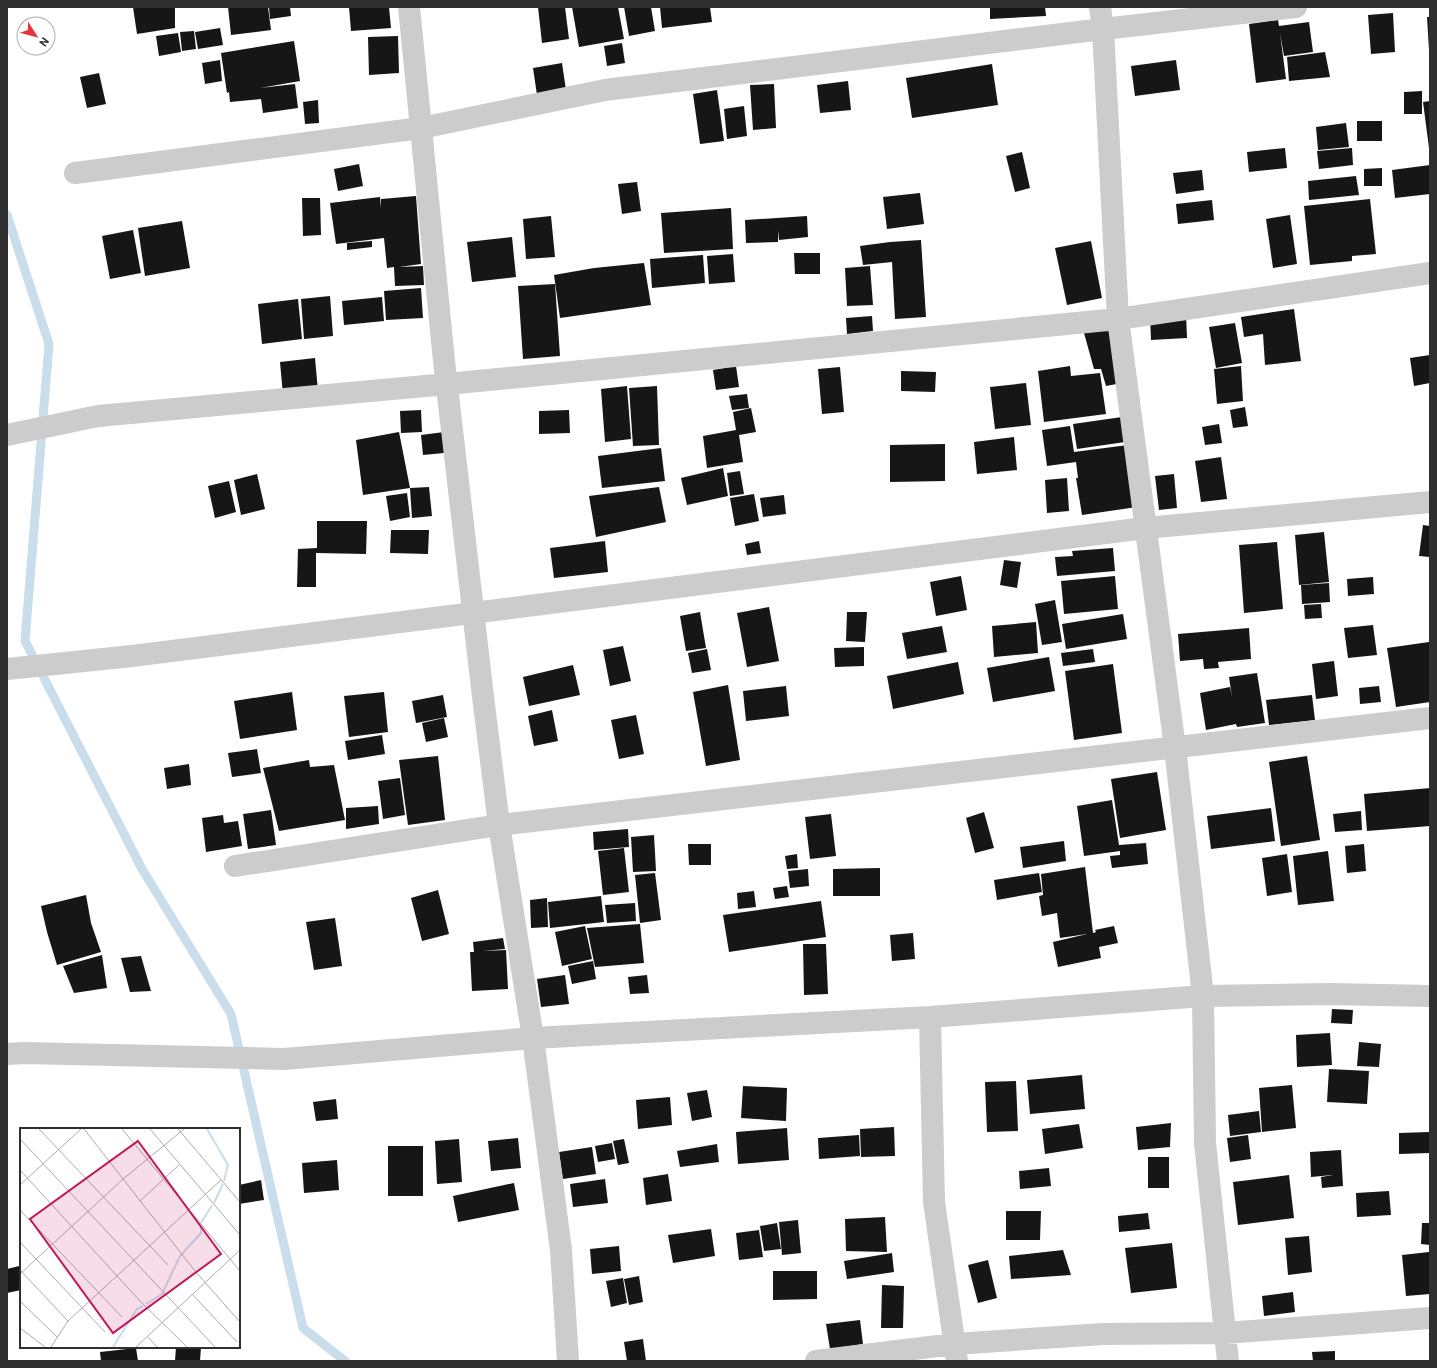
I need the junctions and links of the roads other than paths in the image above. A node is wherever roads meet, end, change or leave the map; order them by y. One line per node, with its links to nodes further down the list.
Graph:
1 (409, 7): 5 (street)
2 (1100, 7): 4 (street)
3 (1296, 7): 4 (street)
4 (1103, 29): 5 (street); 8 (street)
5 (421, 128): 6 (street); 9 (street)
6 (75, 173)
7 (1430, 273): 8 (street)
8 (1118, 319): 9 (street); 12 (street)
9 (447, 384): 10 (street); 13 (street)
10 (7, 435)
11 (1430, 502): 12 (street)
12 (1145, 528): 13 (street); 16 (street)
13 (474, 612): 14 (street); 17 (street)
14 (7, 669)
15 (1430, 718): 16 (street)
16 (1175, 748): 17 (street); 19 (street)
17 (498, 825): 18 (street); 22 (street)
18 (235, 866)
19 (1203, 996): 20 (street); 21 (street); 25 (street)
20 (1430, 996)
21 (930, 1017): 22 (street); 26 (street)
22 (533, 1038): 23 (street); 27 (street)
23 (7, 1054)
24 (1430, 1318): 25 (street)
25 (1225, 1333): 26 (street); 29 (street)
26 (955, 1352): 28 (street)
27 (568, 1361)
28 (816, 1361)
29 (1228, 1361)

